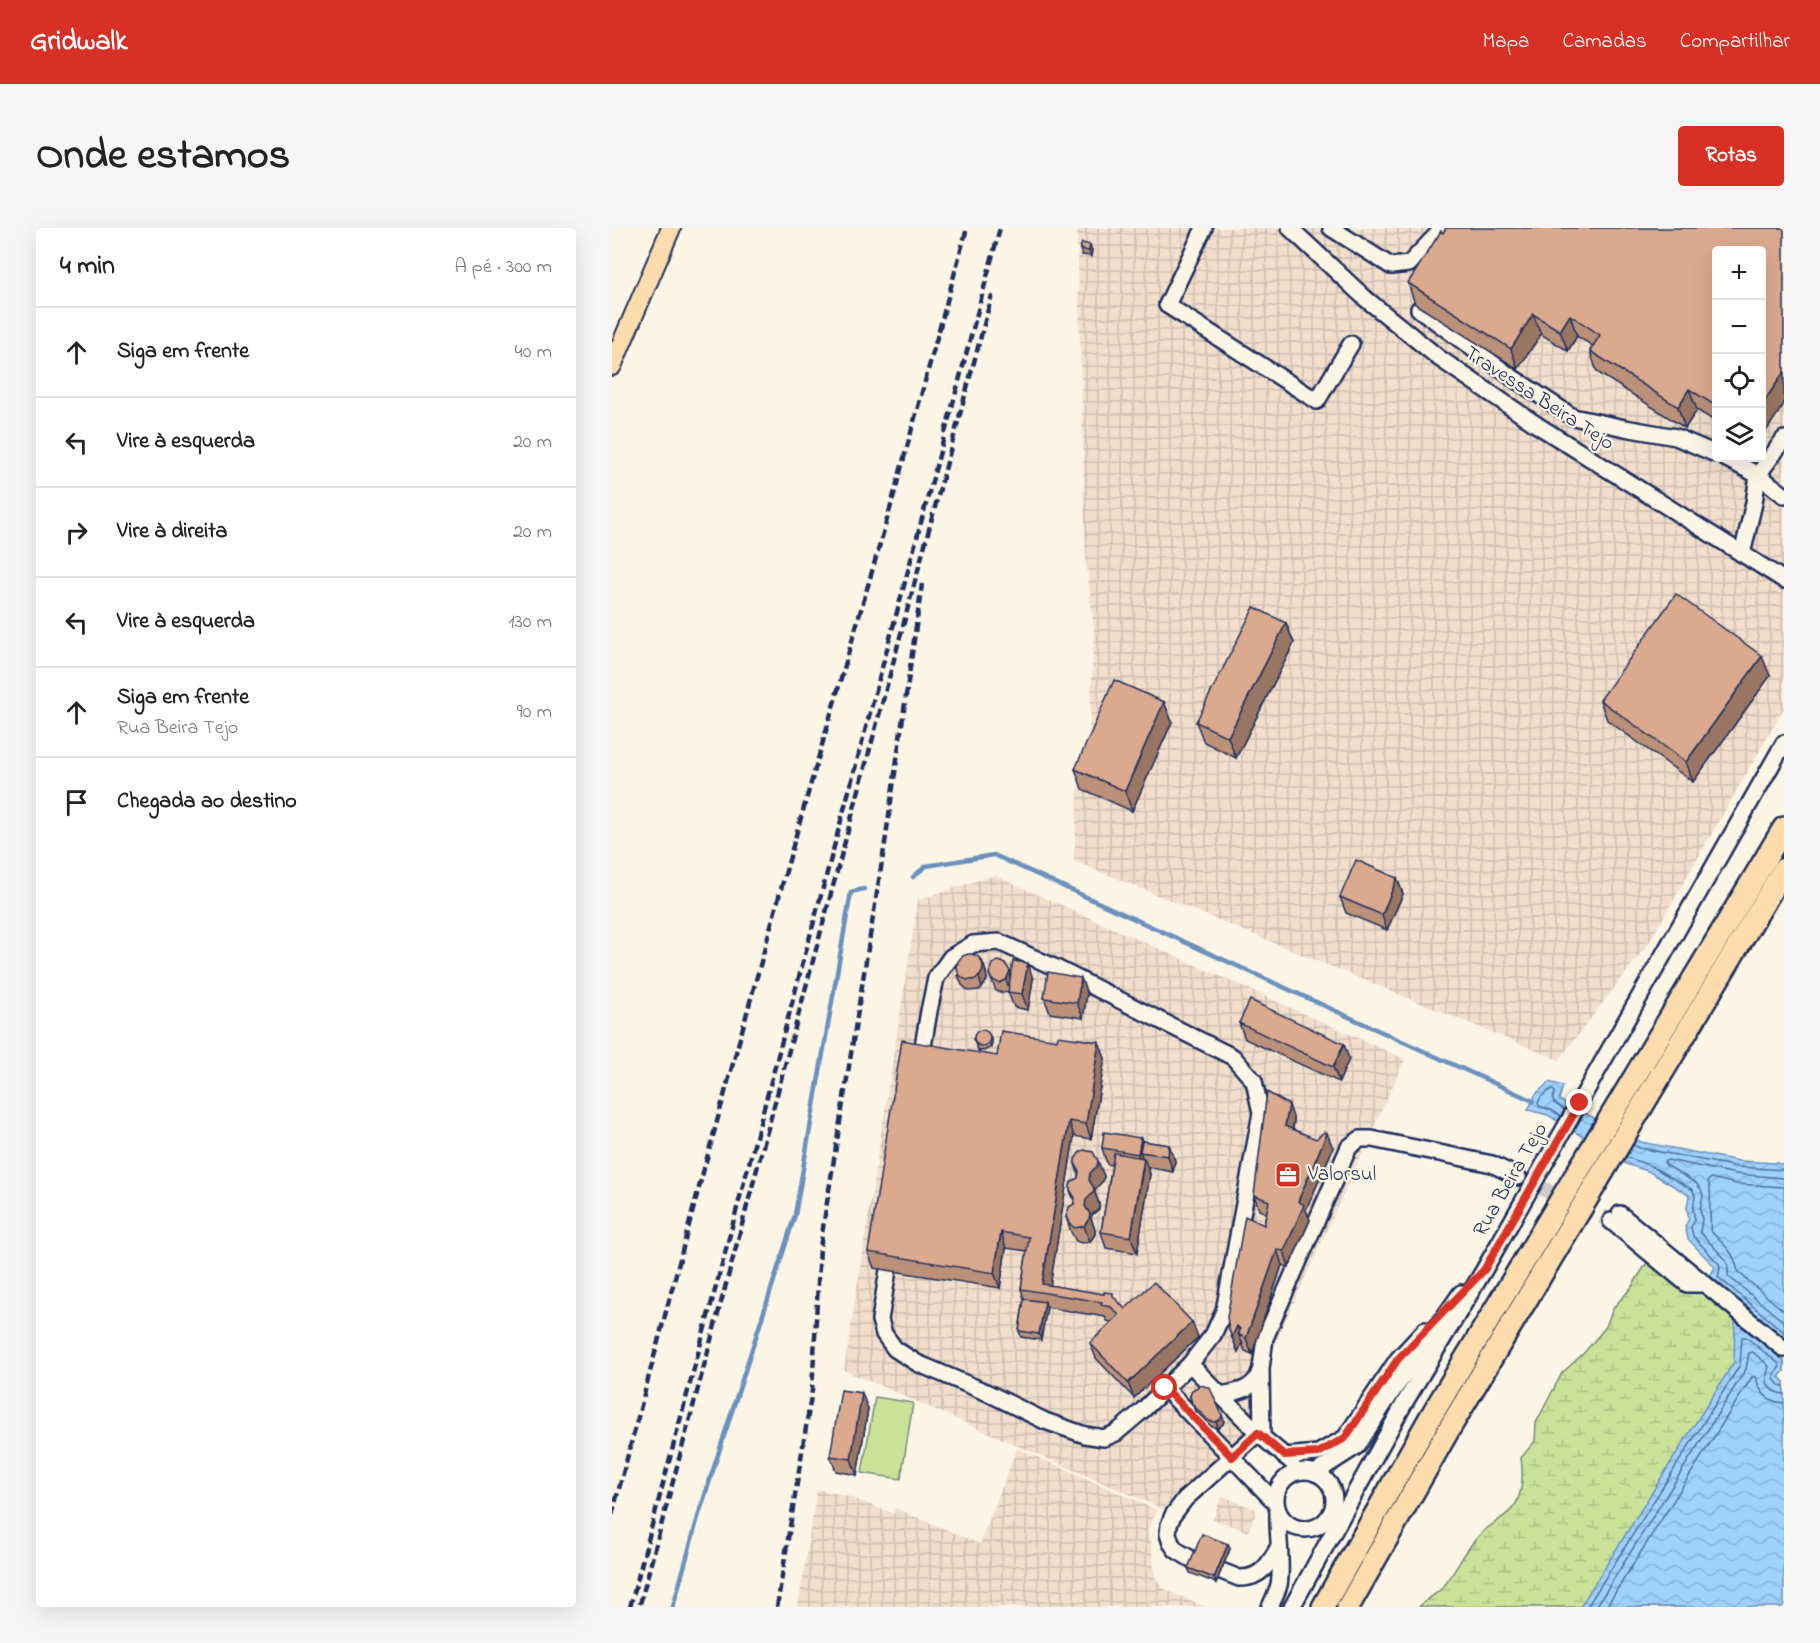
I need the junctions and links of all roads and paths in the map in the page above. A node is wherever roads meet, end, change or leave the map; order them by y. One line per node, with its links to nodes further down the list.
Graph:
1 (671, 228): 8 (main road)
2 (1204, 228): 7 (street)
3 (1290, 228): 14 (street, Travessa Beira Tejo)
4 (1331, 228): 5 (street)
5 (1443, 228)
6 (1419, 309): 10 (street)
7 (1351, 344)
8 (612, 366)
9 (1784, 439): 12 (street)
10 (1712, 452)
11 (1733, 462): 12 (street)
12 (1758, 475): 13 (street); 14 (street)
13 (1784, 495)
14 (1742, 554): 15 (street, Travessa Beira Tejo)
15 (1784, 580)
16 (1784, 743): 23 (street, Rua Beira Tejo)
17 (1784, 828): 38 (highway)
18 (1784, 869): 39 (highway)
19 (921, 1058): 26 (street)
20 (1518, 1177): 27 (street)
21 (1616, 1218): 25 (street)
22 (888, 1270): 28 (street)
23 (1484, 1270): 24 (street); 37 (street, Rua Beira Tejo)
24 (1456, 1298): 31 (street); 33 (street)
25 (1784, 1349)
26 (1190, 1364): 28 (street); 29 (street)
27 (1261, 1368): 29 (street); 30 (street)
28 (1165, 1388): 32 (street)
29 (1220, 1395): 30 (street)
30 (1260, 1435): 31 (street); 32 (street)
31 (1284, 1455): 33 (street)
32 (1232, 1457): 34 (street); 35 (street)
33 (1310, 1472): 34 (street); 34 (street)
34 (1277, 1507): 35 (street)
35 (1279, 1546): 36 (street)
36 (1270, 1607)
37 (1292, 1607)
38 (1323, 1607)
39 (1348, 1607)

